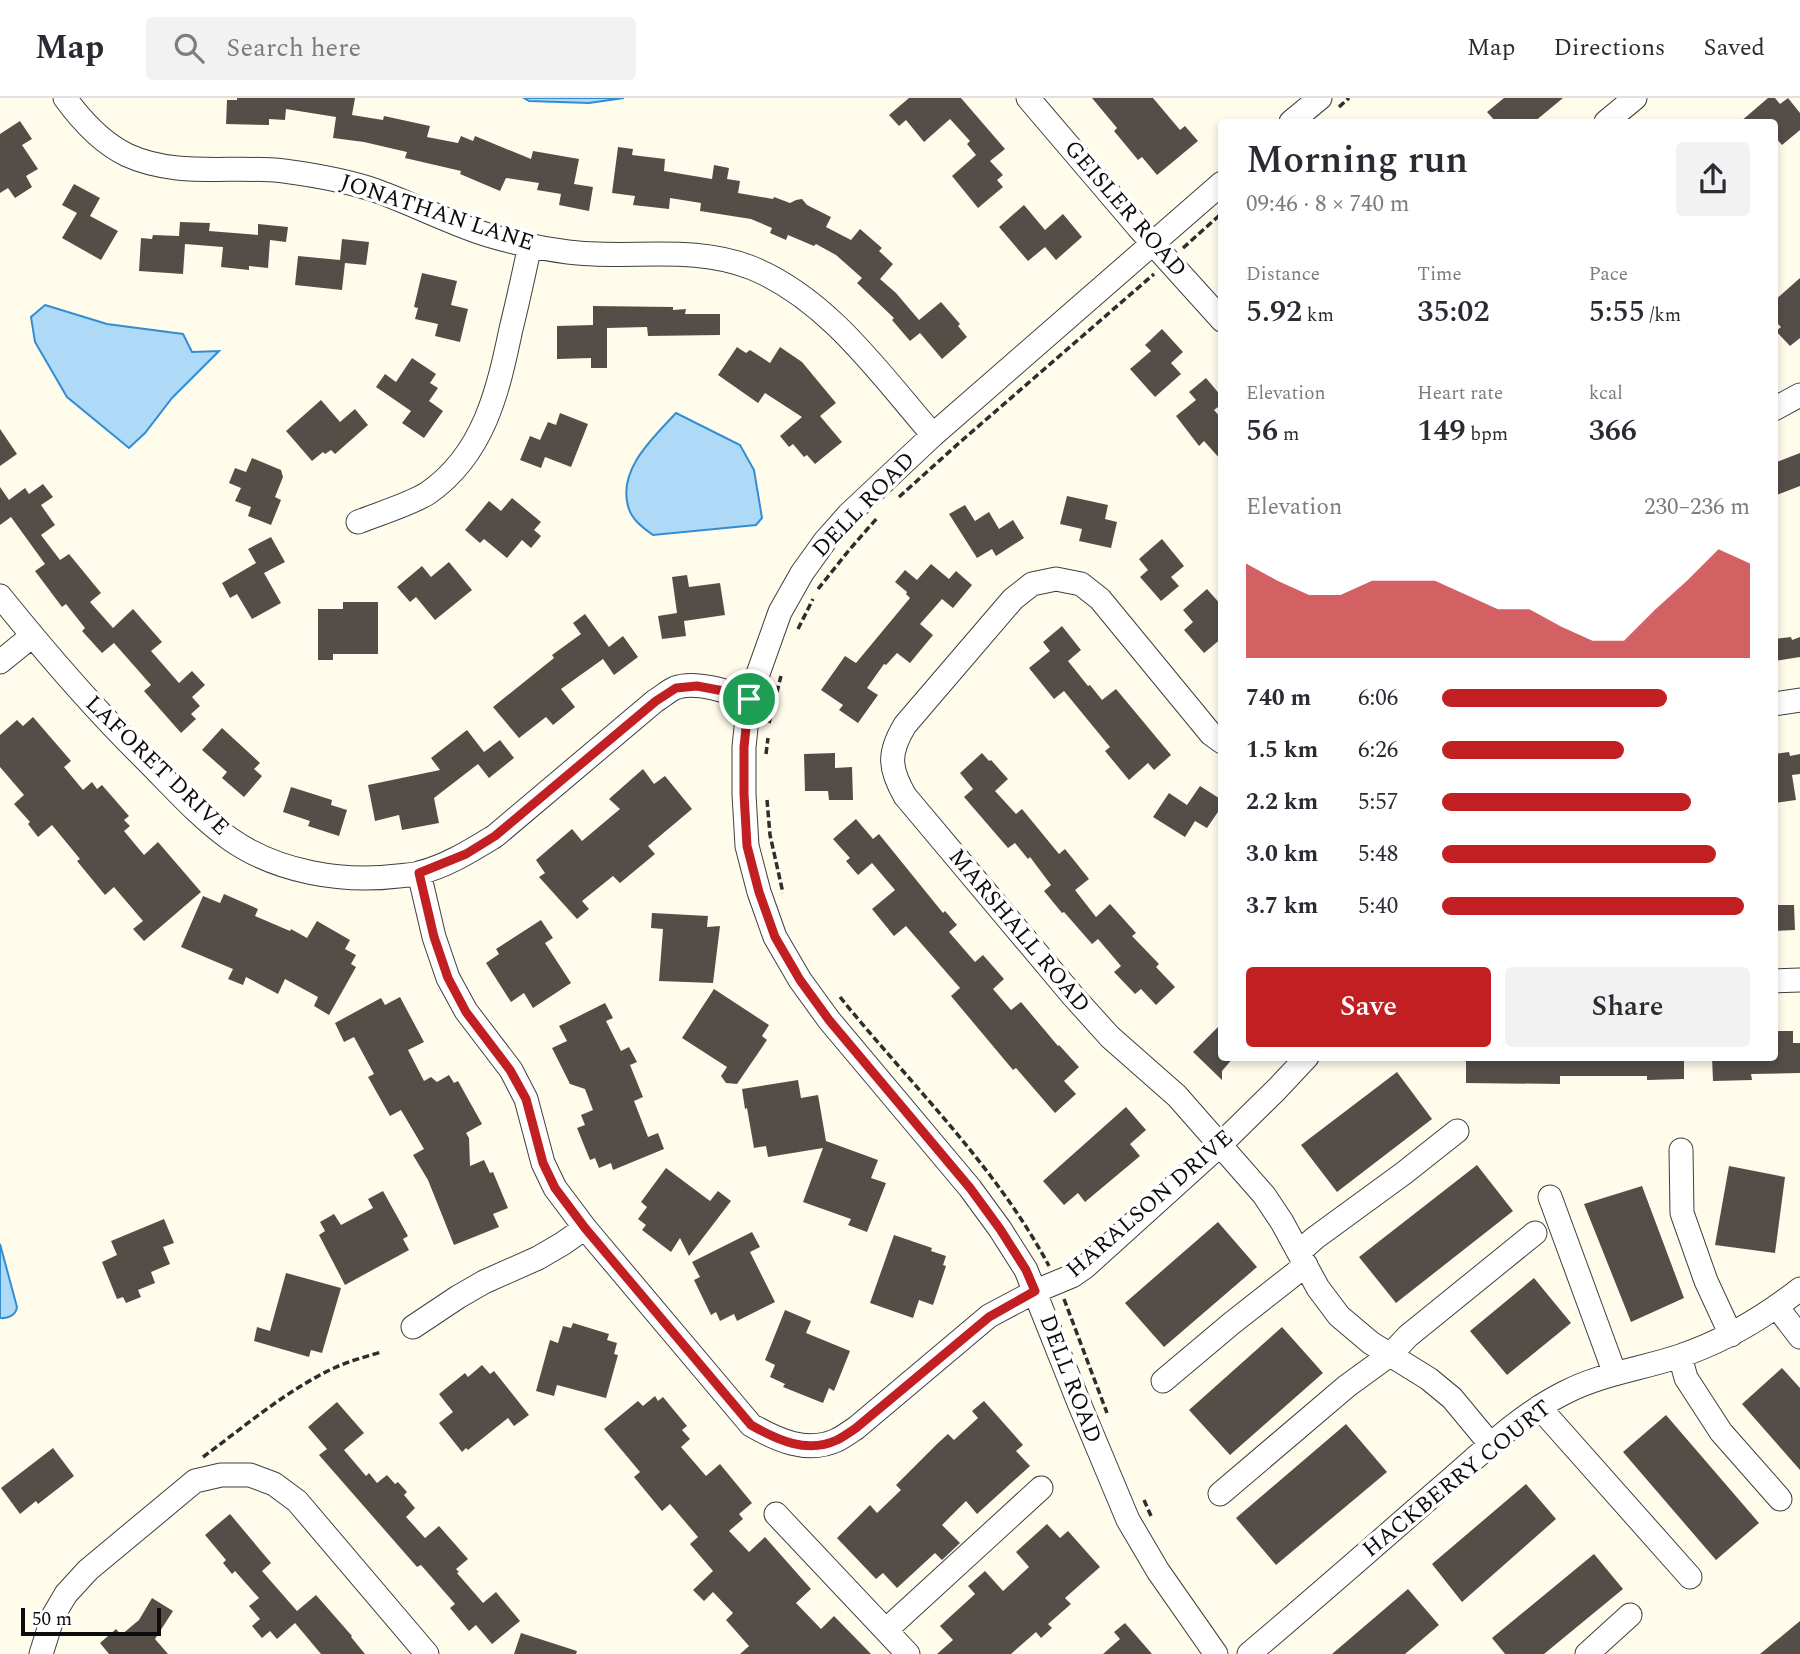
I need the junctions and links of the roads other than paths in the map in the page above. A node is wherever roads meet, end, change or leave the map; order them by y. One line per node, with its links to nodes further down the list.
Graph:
1 (65, 98): 9 (street, JONATHAN LANE)
2 (1028, 98): 8 (street, GEISLER ROAD)
3 (1320, 98): 5 (street)
4 (1635, 98): 6 (street)
5 (1295, 119)
6 (1610, 119)
7 (1218, 186): 8 (street, DELL ROAD)
8 (1152, 243): 10 (street, GEISLER ROAD); 13 (street, DELL ROAD)
9 (530, 245): 13 (street, JONATHAN LANE); 14 (street)
10 (1218, 316)
11 (1800, 395): 12 (street)
12 (1778, 407)
13 (933, 435): 18 (street, DELL ROAD)
14 (358, 522)
15 (0, 596): 16 (street, LAFORET DRIVE)
16 (32, 636): 17 (street); 22 (street, LAFORET DRIVE)
17 (0, 662)
18 (749, 699): 22 (street, LAFORET DRIVE); 34 (street, DELL ROAD)
19 (1800, 700): 20 (street)
20 (1778, 703)
21 (1218, 739): 27 (street, MARSHALL ROAD)
22 (419, 873): 30 (street, HARALSON DRIVE)
23 (1800, 980): 24 (street)
24 (1778, 981)
25 (1303, 1061): 27 (street, HARALSON DRIVE)
26 (1457, 1131): 32 (street)
27 (1220, 1145): 32 (street, MARSHALL ROAD); 34 (street, HARALSON DRIVE)
28 (1681, 1150): 37 (street)
29 (1550, 1197): 41 (street)
30 (585, 1228): 34 (street, HARALSON DRIVE); 36 (street)
31 (1535, 1233): 39 (street)
32 (1302, 1259): 39 (street, MARSHALL ROAD); 42 (street)
33 (1800, 1289): 35 (street, HACKBERRY COURT)
34 (1035, 1291): 55 (street, DELL ROAD)
35 (1777, 1307): 37 (street, HACKBERRY COURT); 38 (street)
36 (413, 1327)
37 (1731, 1335): 40 (street, HACKBERRY COURT)
38 (1800, 1336)
39 (1391, 1354): 44 (street, MARSHALL ROAD); 46 (street)
40 (1680, 1356): 41 (street, HACKBERRY COURT); 47 (street)
41 (1615, 1374): 43 (street, HACKBERRY COURT)
42 (1163, 1381)
43 (1539, 1407): 44 (street, HACKBERRY COURT); 49 (street)
44 (1491, 1445): 56 (street, HACKBERRY COURT)
45 (1041, 1488): 51 (street)
46 (1220, 1494)
47 (1780, 1499)
48 (776, 1514): 51 (street)
49 (1690, 1577)
50 (1630, 1615): 57 (street)
51 (886, 1630): 54 (street)
52 (41, 1654): 53 (street)
53 (427, 1654)
54 (908, 1654)
55 (1216, 1654)
56 (1249, 1654)
57 (1587, 1654)

